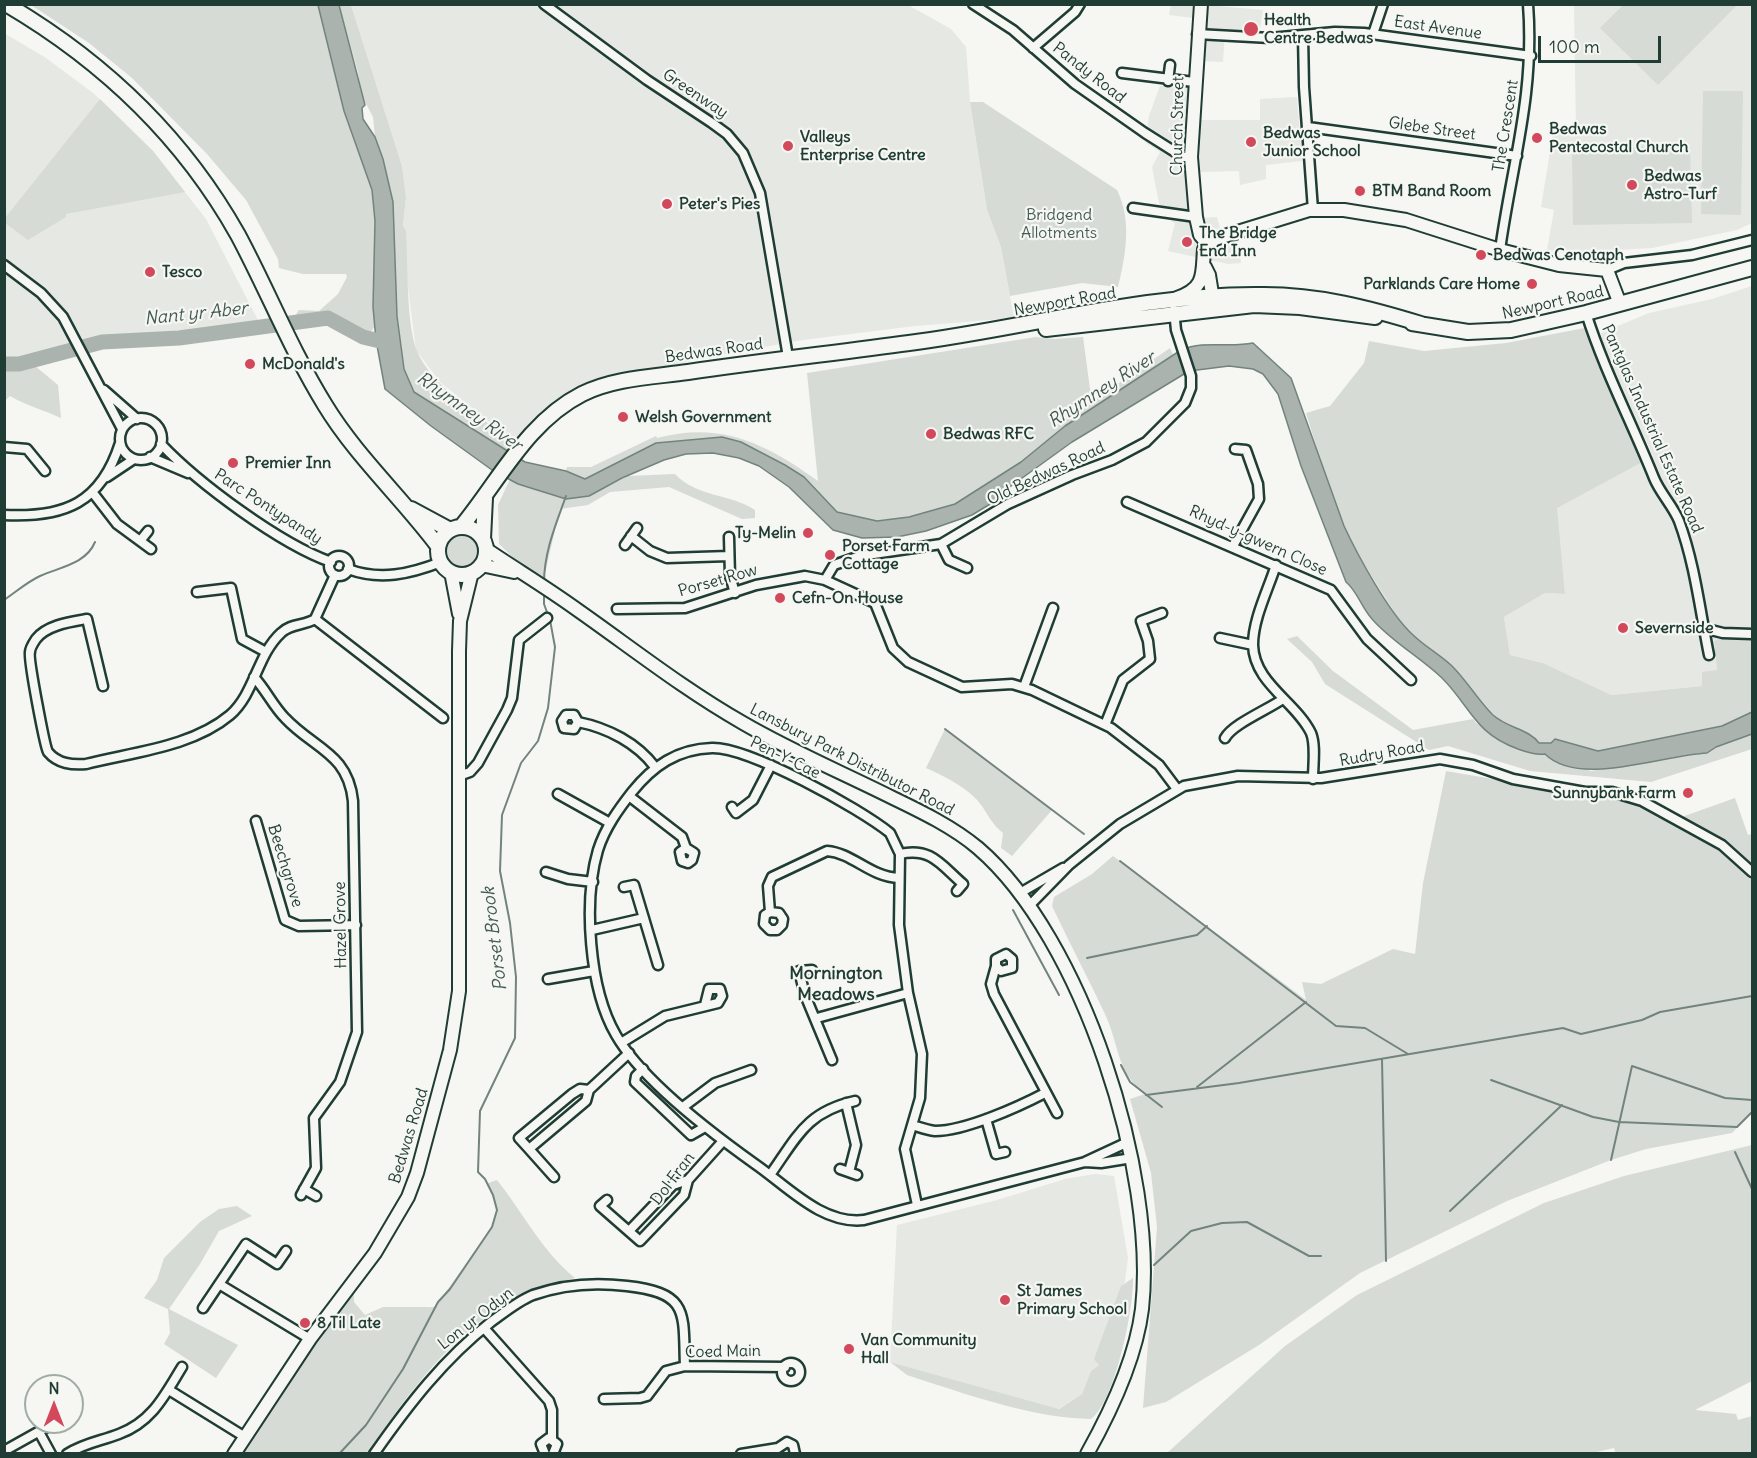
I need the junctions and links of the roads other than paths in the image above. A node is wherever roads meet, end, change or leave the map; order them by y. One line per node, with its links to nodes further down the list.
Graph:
1 (6, 4): 55 (main road)
2 (544, 4): 37 (street, Greenway)
3 (973, 4): 11 (street, Pandy Road)
4 (1080, 4): 11 (street)
5 (1201, 4): 8 (street, Church Street)
6 (1383, 4): 9 (street)
7 (1528, 4): 12 (street, The Crescent)
8 (1197, 34): 10 (street, East Avenue); 16 (street, Church Street)
9 (1374, 34): 10 (street, East Avenue); 12 (street, East Avenue)
10 (1303, 35): 17 (street)
11 (1033, 48): 19 (street, Pandy Road)
12 (1531, 56): 18 (street, The Crescent)
13 (1170, 65): 15 (street)
14 (1122, 73): 15 (street)
15 (1168, 81): 16 (street)
16 (1194, 82): 19 (street, Church Street)
17 (1308, 126): 18 (street, Glebe Street); 21 (street)
18 (1517, 156): 25 (street, The Crescent)
19 (1191, 157): 22 (street, Church Street)
20 (1133, 208): 22 (street)
21 (1313, 210): 24 (street, Newport Road); 25 (street, Newport Road)
22 (1196, 217): 24 (street, Church Street)
23 (1752, 240): 28 (street, Newport Road)
24 (1208, 244): 29 (street)
25 (1500, 250): 28 (street, Newport Road)
26 (4, 265): 38 (street)
27 (1752, 268): 32 (main road, Newport Road)
28 (1607, 270): 32 (street, Newport Road)
29 (1205, 273): 30 (street); 31 (street); 33 (street)
30 (1228, 296): 31 (main road, Newport Road); 35 (main road, Newport Road)
31 (1210, 303): 33 (main road, Newport Road); 35 (main road, Newport Road)
32 (1620, 304): 34 (main road, Newport Road)
33 (1171, 308): 36 (main road, Newport Road); 65 (street, Old Bedwas Road)
34 (1586, 314): 35 (main road, Newport Road); 88 (street, Pantglas Industrial Estate Road)
35 (1421, 324)
36 (996, 331): 37 (main road, Bedwas Road)
37 (788, 357): 53 (main road, Bedwas Road)
38 (97, 383): 39 (street); 40 (street)
39 (137, 418): 40 (street); 43 (street)
40 (123, 429): 42 (street)
41 (1250, 440): 46 (street)
42 (120, 443): 48 (street); 51 (street)
43 (161, 444): 47 (street); 50 (street, Parc Pontypandy)
44 (4, 447): 49 (street)
45 (1235, 449): 46 (street)
46 (1246, 450): 67 (street)
47 (150, 457): 48 (street); 50 (street, Parc Pontypandy)
48 (134, 459): 51 (street)
49 (45, 471)
50 (191, 475): 70 (street, Parc Pontypandy)
51 (105, 478): 52 (street)
52 (93, 493): 56 (street); 62 (street)
53 (485, 498): 57 (main road, Bedwas Road); 63 (main road)
54 (1127, 502): 67 (street, Rhyd-y-gwern Close)
55 (409, 508): 57 (main road); 66 (main road)
56 (4, 515)
57 (456, 528): 63 (main road); 66 (main road)
58 (637, 528): 60 (street)
59 (148, 531): 62 (street)
60 (631, 537): 64 (street); 69 (street)
61 (729, 537): 69 (street)
62 (140, 541): 68 (street)
63 (484, 544): 73 (main road); 77 (street, Lansbury Park Distributor Road)
64 (625, 544)
65 (940, 544): 74 (street); 79 (street, Old Bedwas Road)
66 (438, 546): 71 (main road)
67 (1233, 546): 72 (street, Rhyd-y-gwern Close)
68 (151, 549)
69 (729, 556): 81 (street)
70 (330, 562): 75 (street); 78 (street)
71 (441, 562): 75 (street); 76 (main road)
72 (1276, 565): 93 (street); 97 (street, Rhyd-y-gwern Close)
73 (477, 568): 76 (main road); 77 (street, Lansbury Park Distributor Road); 87 (street)
74 (967, 568)
75 (348, 569): 78 (street)
76 (451, 572): 87 (street)
77 (524, 574): 124 (street, Lansbury Park Distributor Road)
78 (335, 575): 86 (street)
79 (825, 580): 81 (street, Porset Row); 99 (street, Porset Row)
80 (197, 592): 94 (street)
81 (735, 593): 83 (street, Porset Row)
82 (1053, 608): 99 (street)
83 (617, 609)
84 (1162, 613): 103 (street)
85 (547, 618): 107 (street)
86 (315, 619): 94 (street); 101 (street)
87 (460, 621): 107 (street, Bedwas Road)
88 (1703, 628): 90 (street); 95 (street, Pantglas Industrial Estate Road)
89 (1232, 629): 92 (street)
90 (1752, 634)
91 (1220, 638): 92 (street)
92 (1230, 640): 93 (street)
93 (1253, 645): 100 (street)
94 (266, 652): 96 (street)
95 (1709, 655)
96 (254, 677): 98 (street); 128 (street, Hazel Grove)
97 (1411, 680)
98 (103, 686)
99 (1024, 687): 103 (street)
100 (1283, 699): 104 (street); 108 (street)
101 (443, 718)
102 (578, 722): 106 (street)
103 (1105, 724): 109 (street)
104 (1225, 738)
105 (771, 765): 106 (street, Pen-Y-Cae); 112 (street); 116 (street, Pen-Y-Cae)
106 (655, 767): 111 (street, Pen-Y-Cae)
107 (459, 776): 168 (street, Bedwas Road)
108 (1313, 778): 109 (street, Rudry Road); 119 (street, Rudry Road)
109 (1177, 789): 117 (street, Rudry Road)
110 (558, 794): 114 (street)
111 (629, 796): 114 (street, Pen-Y-Cae); 115 (street)
112 (732, 807)
113 (255, 821): 128 (street, Beechgrove)
114 (610, 823): 121 (street, Pen-Y-Cae)
115 (686, 848)
116 (900, 854): 120 (street); 123 (street)
117 (1069, 865): 124 (street); 125 (street)
118 (546, 872): 121 (street)
119 (1752, 872)
120 (899, 878): 126 (street); 135 (street)
121 (593, 882): 129 (street, Pen-Y-Cae)
122 (624, 887): 127 (street)
123 (957, 891)
124 (1020, 893): 125 (street, Lansbury Park Distributor Road)
125 (1029, 906): 151 (street, Lansbury Park Distributor Road)
126 (770, 912)
127 (644, 918): 129 (street); 130 (street)
128 (356, 925): 160 (street, Hazel Grove)
129 (592, 930): 133 (street, Pen-Y-Cae)
130 (658, 965)
131 (996, 966): 144 (street)
132 (812, 970): 137 (street)
133 (594, 971): 134 (street); 138 (street, Pen-Y-Cae)
134 (548, 979)
135 (908, 993): 137 (street); 148 (street)
136 (705, 1005): 138 (street)
137 (817, 1018): 140 (street)
138 (621, 1043): 139 (street, Pen-Y-Cae)
139 (629, 1053): 141 (street, Pen-Y-Cae); 143 (street)
140 (832, 1060)
141 (643, 1069): 145 (street, Pen-Y-Cae); 149 (street)
142 (751, 1070): 145 (street)
143 (589, 1090): 152 (street); 152 (street)
144 (1045, 1093): 146 (street); 147 (street)
145 (683, 1107): 149 (street, Pen-Y-Cae)
146 (1057, 1113)
147 (986, 1119): 148 (street); 153 (street)
148 (912, 1125): 162 (street)
149 (705, 1127): 150 (street, Pen-Y-Cae)
150 (723, 1141): 157 (street, Pen-Y-Cae); 159 (street, Dol Fran)
151 (1128, 1142): 154 (street, Lansbury Park Distributor Road); 155 (street, Pen-Y-Cae)
152 (529, 1149): 158 (street)
153 (1005, 1152)
154 (1132, 1158): 155 (street, Pen-Y-Cae); 188 (street, Lansbury Park Distributor Road)
155 (1085, 1162): 162 (street, Pen-Y-Cae)
156 (849, 1172): 157 (street)
157 (770, 1175): 162 (street, Pen-Y-Cae)
158 (554, 1177)
159 (688, 1180): 163 (street); 163 (street, Dol Fran)
160 (316, 1196)
161 (607, 1200): 163 (street)
162 (917, 1205)
163 (629, 1231)
164 (286, 1251): 165 (street)
165 (219, 1284): 166 (street); 168 (street)
166 (203, 1308)
167 (484, 1328): 169 (street, Lon yr Odyn); 177 (street); 183 (street, Lon yr Odyn)
168 (310, 1339): 176 (street, Bedwas Road)
169 (685, 1366): 170 (street, Coed Main); 173 (street, Coed Main)
170 (785, 1366)
171 (182, 1367): 172 (street)
172 (169, 1390): 176 (street); 182 (street)
173 (604, 1400)
174 (35, 1434): 178 (street)
175 (40, 1434): 181 (street)
176 (245, 1437): 180 (street, Bedwas Road)
177 (552, 1438): 184 (street); 185 (street)
178 (4, 1451)
179 (778, 1451): 186 (street); 187 (street)
180 (236, 1452)
181 (51, 1454)
182 (67, 1454)
183 (374, 1454)
184 (545, 1454)
185 (553, 1454)
186 (741, 1454)
187 (795, 1454)
188 (1087, 1454)

